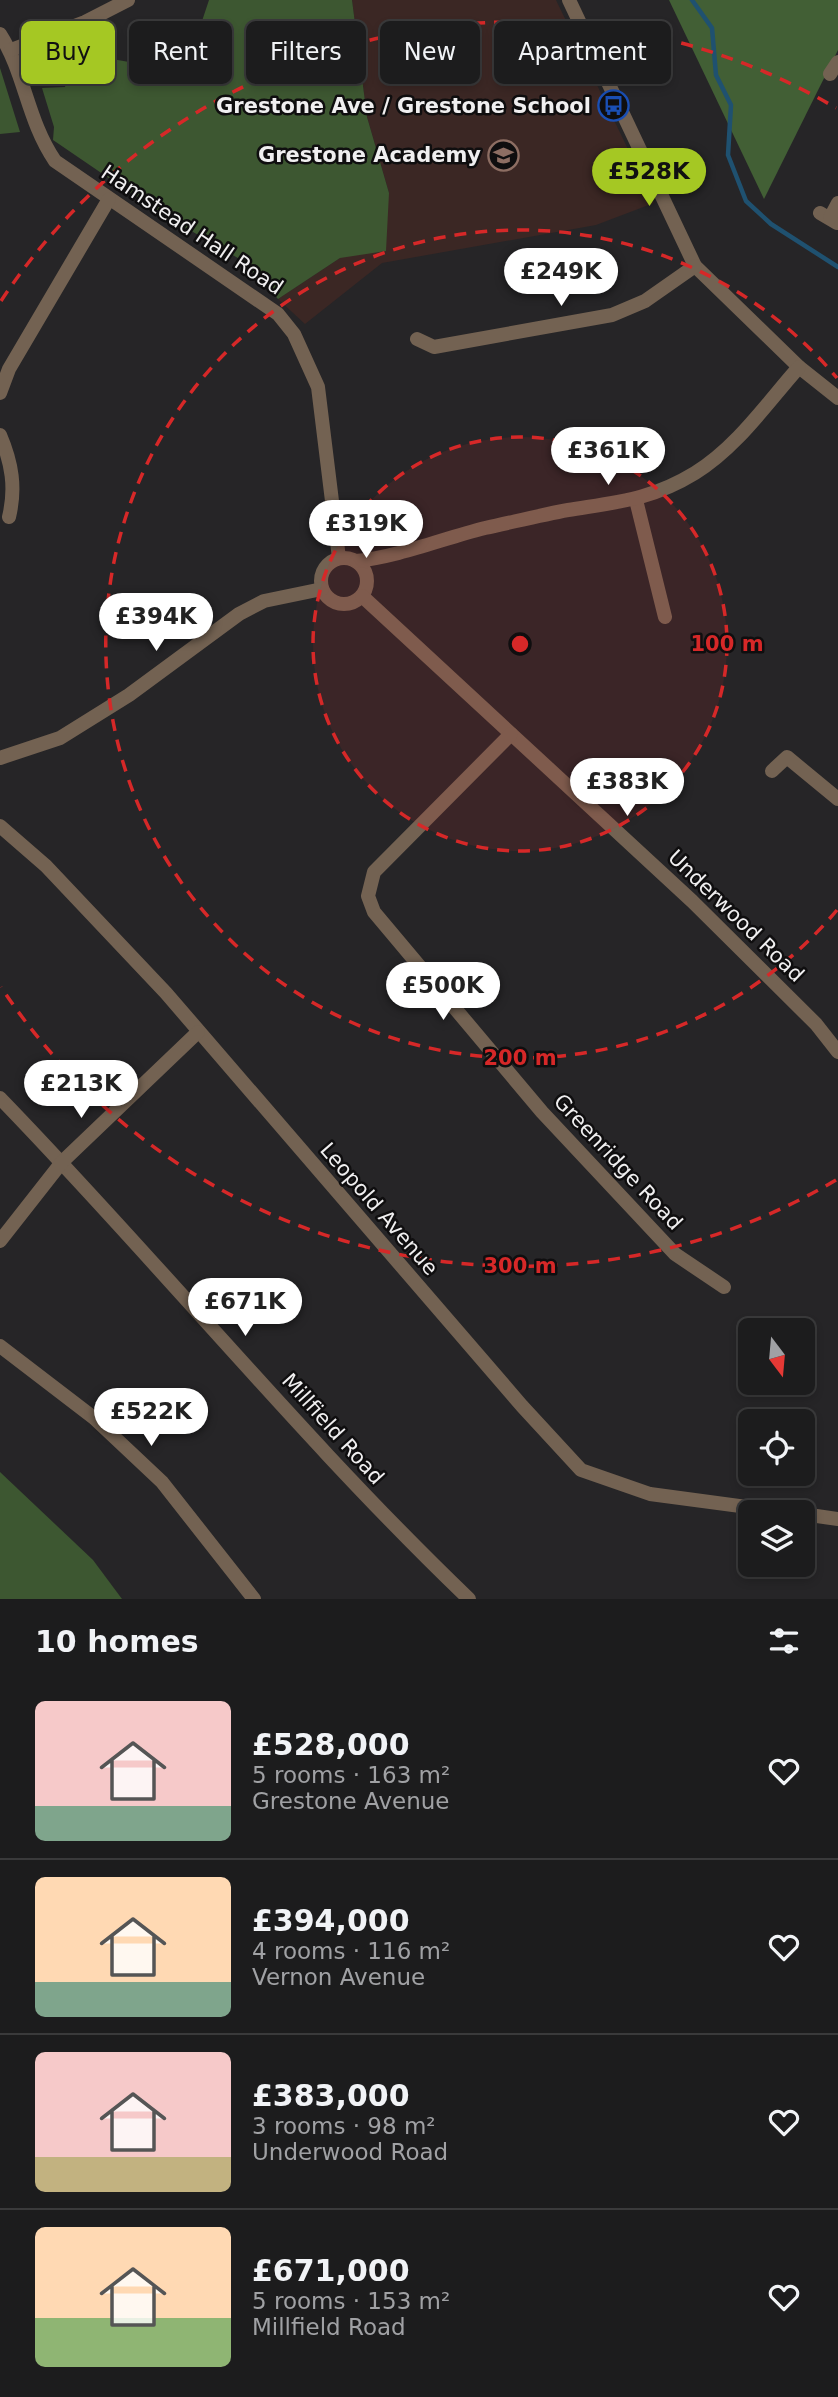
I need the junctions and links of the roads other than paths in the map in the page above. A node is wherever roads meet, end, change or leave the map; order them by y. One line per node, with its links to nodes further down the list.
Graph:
1 (128, 0): 4 (street)
2 (569, 0): 8 (street)
3 (0, 34): 4 (street, Hamstead Hall Road)
4 (11, 50): 5 (street, Hamstead Hall Road)
5 (109, 199): 11 (street); 18 (street, Hamstead Hall Road)
6 (838, 203): 7 (street)
7 (829, 218)
8 (695, 266): 9 (street); 10 (street)
9 (417, 339)
10 (799, 367): 13 (street); 15 (street)
11 (4, 368): 12 (street)
12 (0, 393)
13 (838, 398)
14 (0, 435): 16 (street)
15 (636, 500): 17 (street); 24 (street)
16 (11, 518)
17 (392, 557): 19 (street); 21 (street)
18 (339, 558): 19 (street); 20 (street)
19 (356, 561): 21 (street)
20 (322, 589): 22 (street); 26 (street)
21 (365, 590): 22 (street); 23 (street, Underwood Road)
22 (349, 604): 23 (street, Underwood Road)
23 (383, 614): 25 (street, Underwood Road)
24 (665, 617)
25 (510, 734): 31 (street, Underwood Road); 35 (street, Greenridge Road)
26 (0, 758)
27 (772, 771): 28 (street)
28 (838, 799)
29 (0, 827): 30 (street, Leopold Avenue)
30 (198, 1031): 33 (street); 37 (street, Leopold Avenue)
31 (838, 1052)
32 (0, 1098): 33 (street, Millfield Road)
33 (62, 1162): 34 (street); 41 (street, Millfield Road)
34 (0, 1241)
35 (724, 1287)
36 (0, 1346): 40 (street)
37 (738, 1506)
38 (815, 1516): 39 (street)
39 (838, 1519)
40 (254, 1599)
41 (469, 1599)

